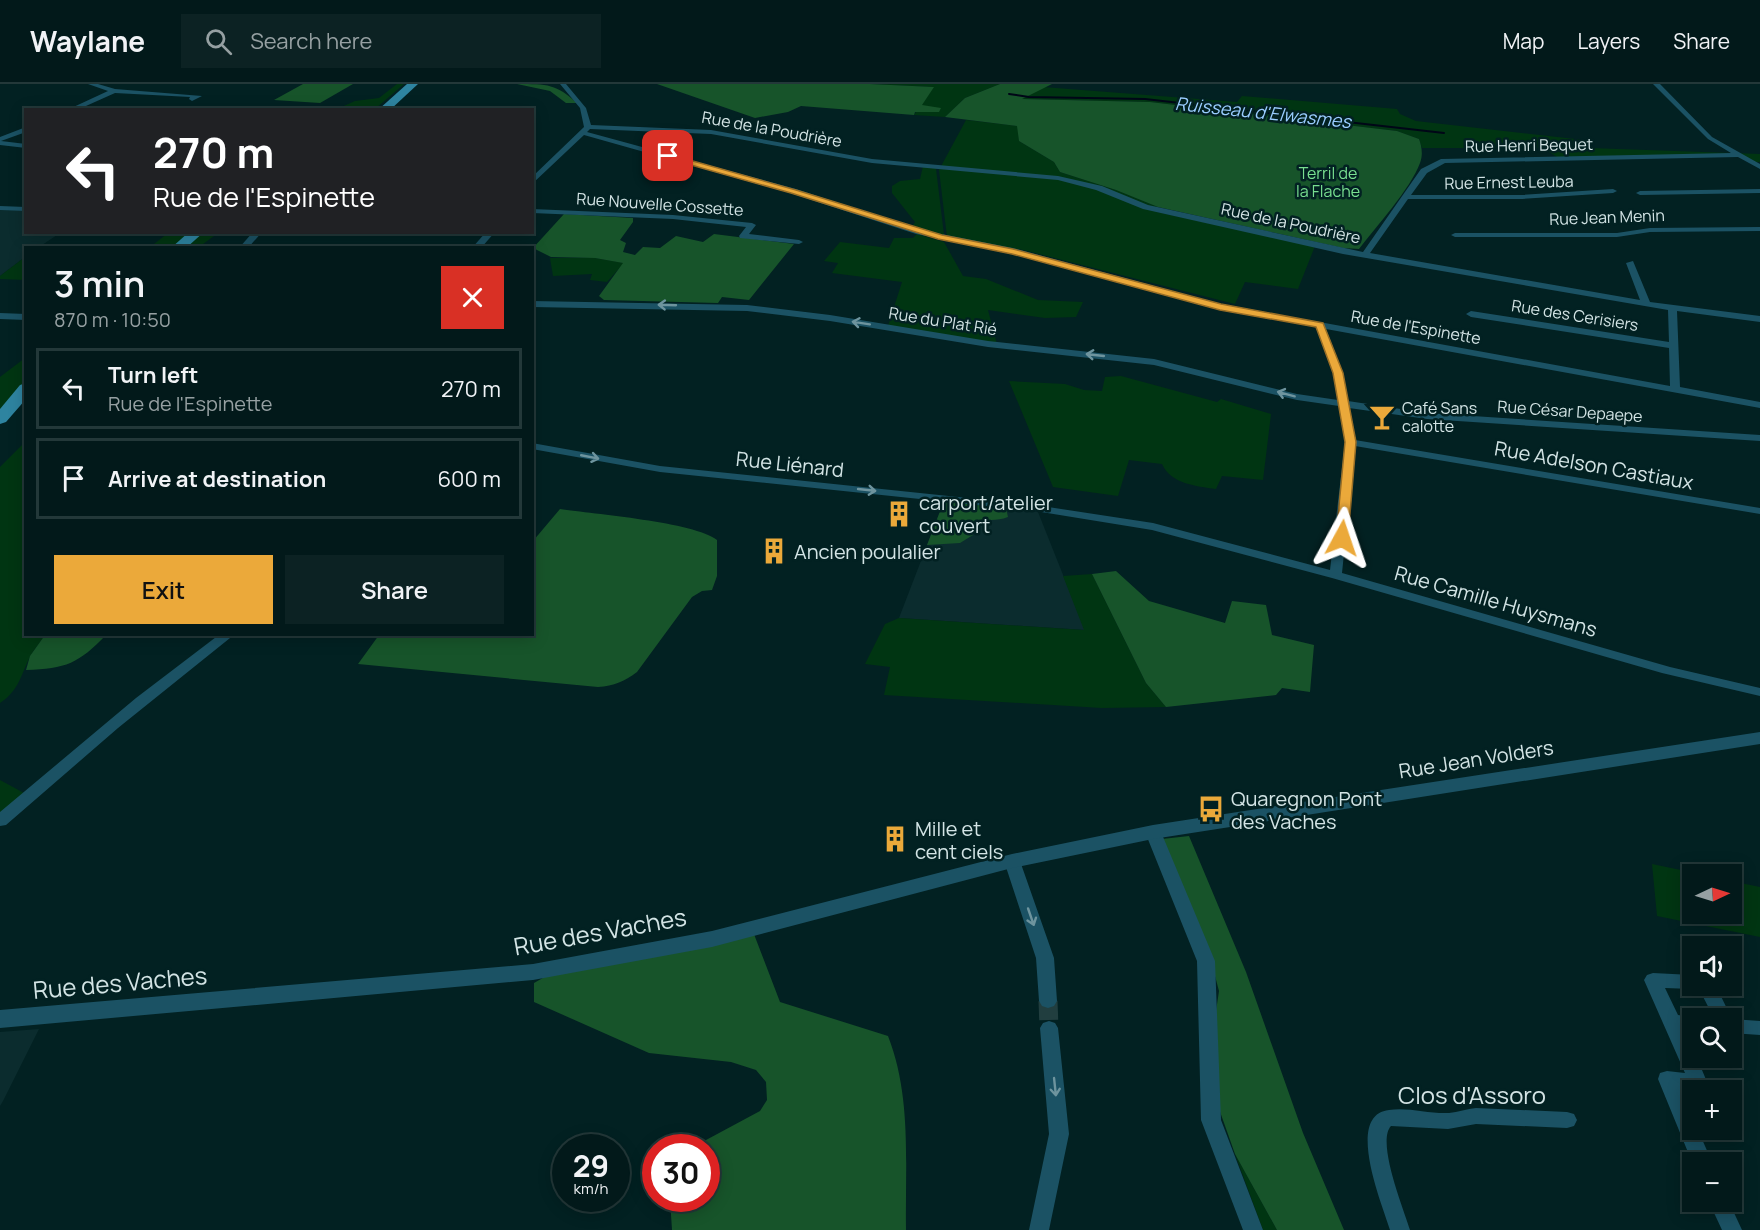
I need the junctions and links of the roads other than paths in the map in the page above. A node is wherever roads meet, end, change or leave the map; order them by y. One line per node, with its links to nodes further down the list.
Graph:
1 (91, 84): 5 (street)
2 (413, 84): 8 (main road)
3 (563, 84): 10 (street)
4 (1656, 84): 13 (street)
5 (111, 92): 6 (street); 7 (street)
6 (192, 99)
7 (75, 108)
8 (385, 108)
9 (24, 130): 11 (street)
10 (586, 130): 15 (street); 34 (street, Rue de la Poudrière); 43 (street, Rue de l'Espinette)
11 (0, 141): 12 (street)
12 (24, 146)
13 (1739, 155): 14 (street); 19 (street, Rue Henri Bequet)
14 (1760, 167)
15 (534, 181)
16 (1613, 191): 19 (street, Rue Ernest Leuba)
17 (1760, 191): 18 (street)
18 (1640, 193)
19 (1406, 197): 34 (street, Rue Henri Bequet)
20 (0, 208): 21 (street)
21 (24, 209)
22 (534, 211): 30 (street, Rue Nouvelle Cossette)
23 (1613, 224): 25 (street)
24 (1760, 229): 25 (street, Rue Jean Menin)
25 (1625, 233): 29 (street, Rue Jean Menin)
26 (195, 234): 31 (main road)
27 (256, 234): 32 (street)
28 (489, 234): 33 (street)
29 (1455, 235)
30 (799, 242)
31 (180, 246)
32 (245, 246)
33 (478, 246)
34 (1365, 255): 37 (street, Rue de la Poudrière)
35 (1630, 263): 37 (street)
36 (534, 303): 47 (street, Rue du Plat Rié, one-way to 36)
37 (1646, 304): 38 (street, Rue de la Poudrière)
38 (1672, 308): 42 (street, Rue de la Poudrière); 44 (street)
39 (1471, 314): 44 (street, Rue des Cerisiers)
40 (0, 316): 41 (street)
41 (24, 316)
42 (1760, 319)
43 (1320, 325): 45 (street, Rue de l'Espinette); 47 (street)
44 (1673, 346): 45 (street)
45 (1675, 388): 48 (street, Rue de l'Espinette)
46 (24, 390): 49 (main road)
47 (1344, 404): 50 (street, Rue César Depaepe); 51 (street)
48 (1760, 405)
49 (0, 419)
50 (1760, 438)
51 (1350, 442): 54 (street, Rue Adelson Castiaux); 55 (street)
52 (534, 446): 53 (street, Rue Liénard, one-way to 53)
53 (1046, 510): 55 (street, Rue Camille Huysmans)
54 (1760, 511)
55 (1336, 575): 57 (street, Rue Camille Huysmans)
56 (226, 636): 59 (street)
57 (1760, 692)
58 (1760, 738): 60 (street, Rue Jean Volders)
59 (0, 821)
60 (1198, 825): 61 (street, Rue des Vaches)
61 (1153, 832): 62 (street, Rue des Vaches); 75 (street)
62 (1012, 861): 64 (street, one-way to 64); 65 (street, Rue des Vaches)
63 (1682, 981): 66 (street)
64 (1048, 1000)
65 (0, 1018)
66 (1672, 1022): 67 (street); 72 (street)
67 (1682, 1022)
68 (1742, 1027): 69 (street)
69 (1760, 1028)
70 (1049, 1029): 74 (street, one-way to 74)
71 (1567, 1120): 76 (street, Clos d'Assoro)
72 (1698, 1152)
73 (1724, 1212): 77 (street)
74 (1040, 1230)
75 (1253, 1230)
76 (1400, 1230)
77 (1732, 1230)

